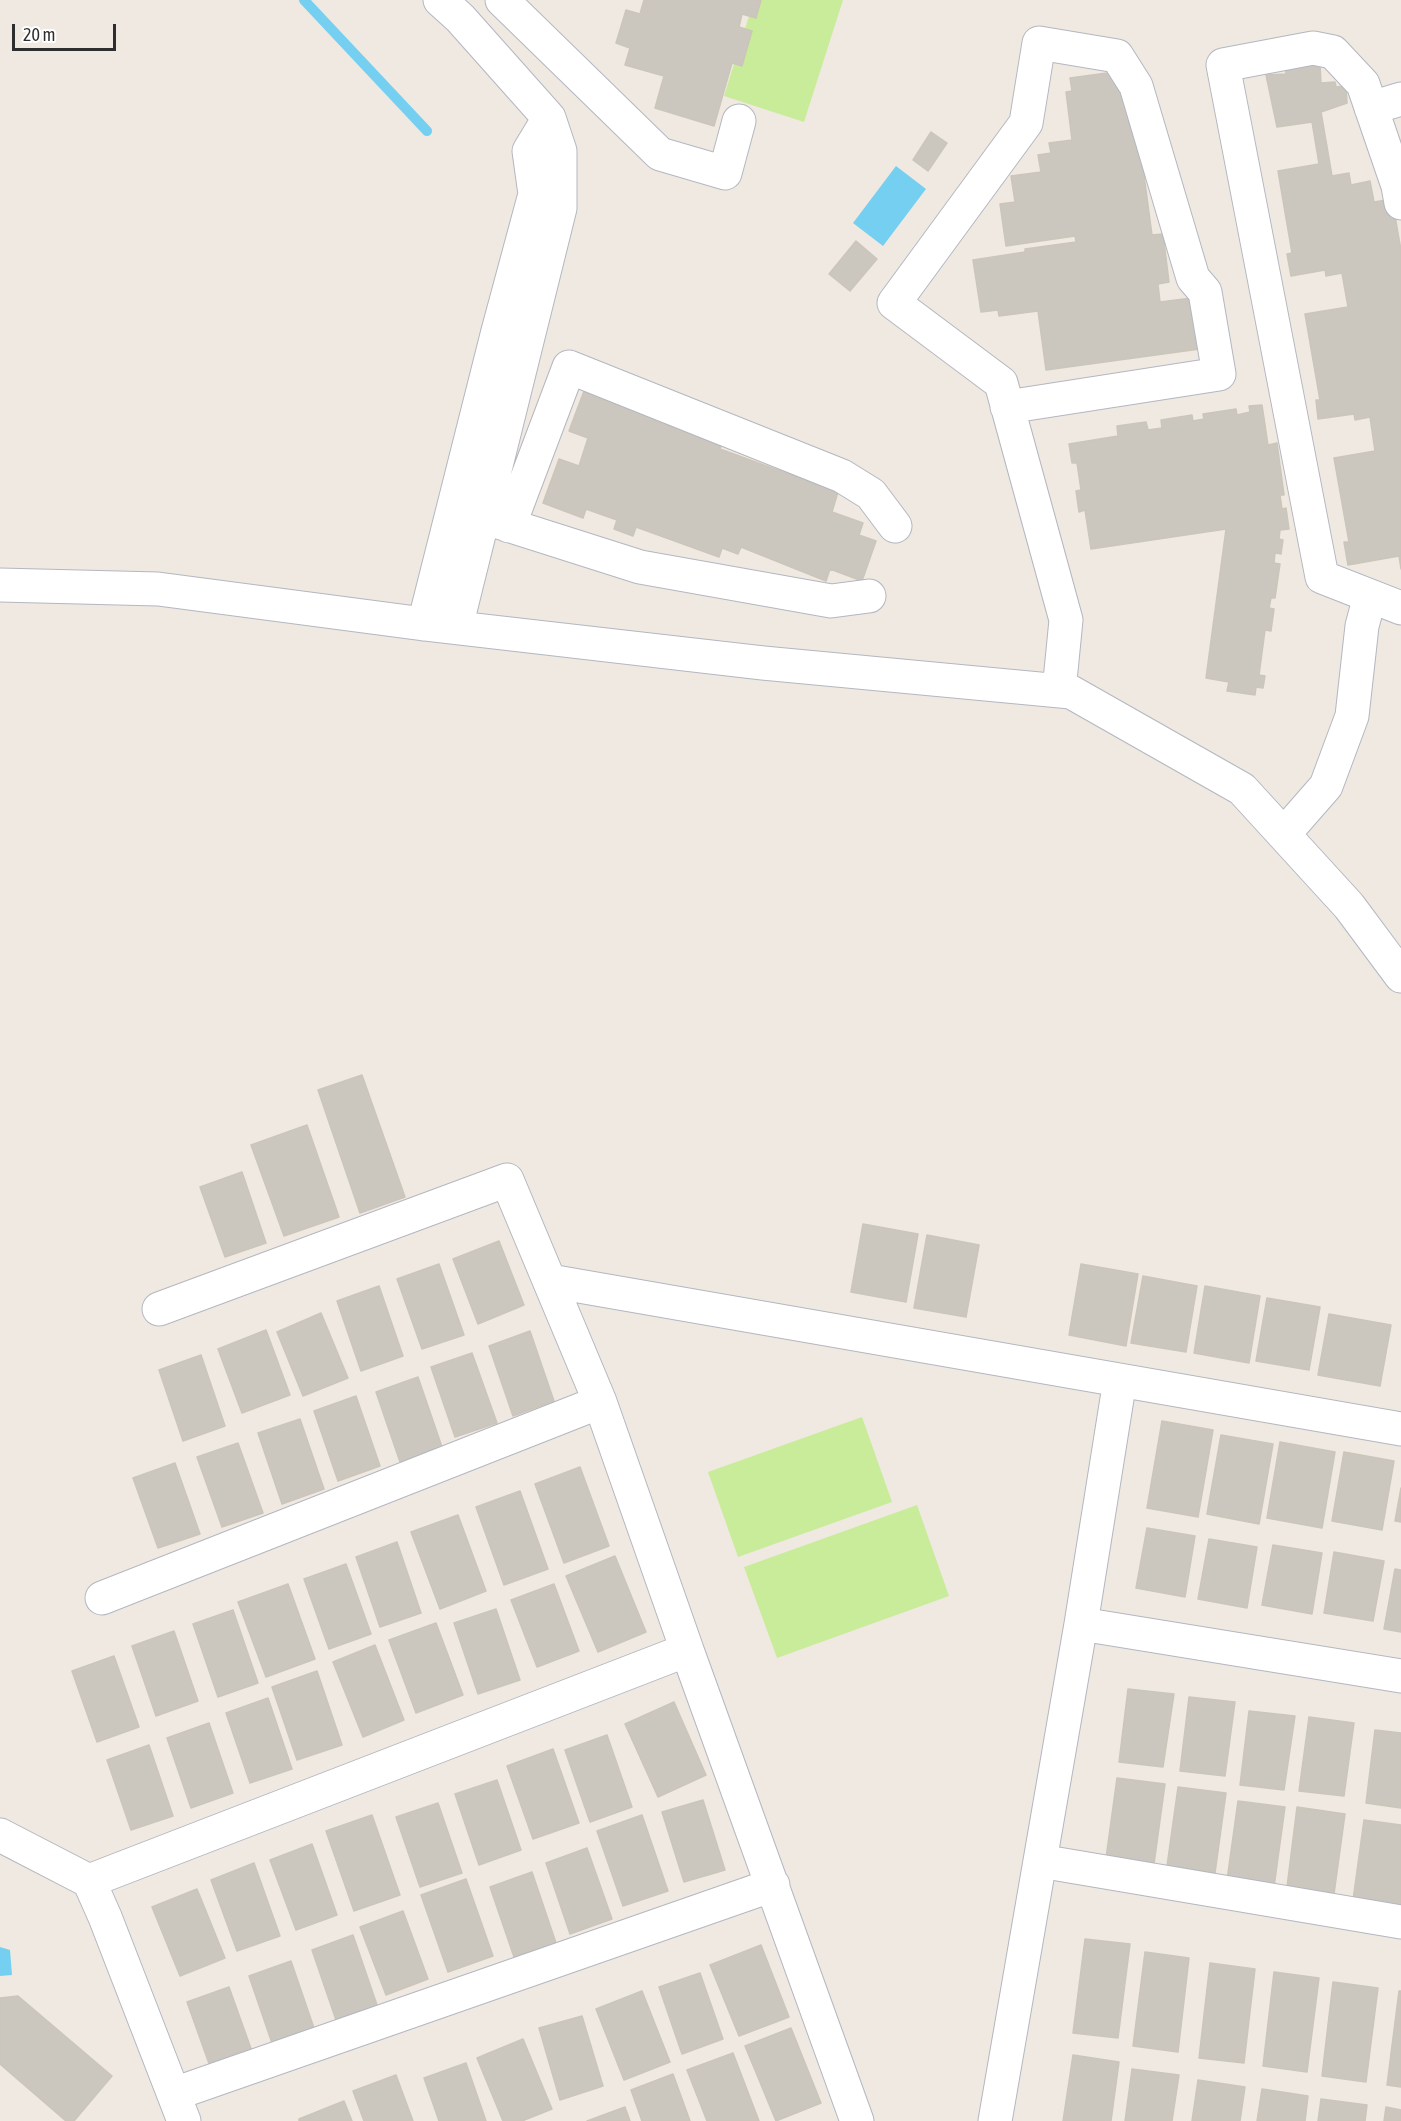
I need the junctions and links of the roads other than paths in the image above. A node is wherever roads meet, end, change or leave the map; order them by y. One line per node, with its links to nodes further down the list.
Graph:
1 (441, 0): 4 (street)
2 (502, 0): 5 (street)
3 (1386, 104): 6 (street); 12 (street)
4 (549, 118): 8 (street); 14 (street)
5 (739, 121)
6 (1401, 203)
7 (1007, 407): 7 (street); 16 (street)
8 (497, 522): 9 (street); 11 (street); 15 (street)
9 (895, 526)
10 (0, 585): 14 (street)
11 (869, 596)
12 (1370, 596): 13 (street); 17 (street)
13 (1401, 608)
14 (424, 624): 15 (street)
15 (456, 627): 16 (street)
16 (1059, 691): 17 (street)
17 (1284, 834): 18 (street)
18 (1401, 976)
19 (550, 1281): 20 (street); 21 (street); 22 (street)
20 (159, 1309)
21 (1119, 1380): 23 (street); 25 (street)
22 (600, 1402): 24 (street); 26 (street)
23 (1401, 1429)
24 (102, 1598)
25 (1081, 1624): 27 (street); 29 (street)
26 (687, 1650): 30 (street); 31 (street)
27 (1401, 1676)
28 (0, 1835): 30 (street)
29 (1040, 1861): 32 (street); 35 (street)
30 (89, 1881): 33 (street)
31 (772, 1885): 33 (street); 34 (street)
32 (1401, 1923)
33 (179, 2108)
34 (857, 2121)
35 (995, 2121)

